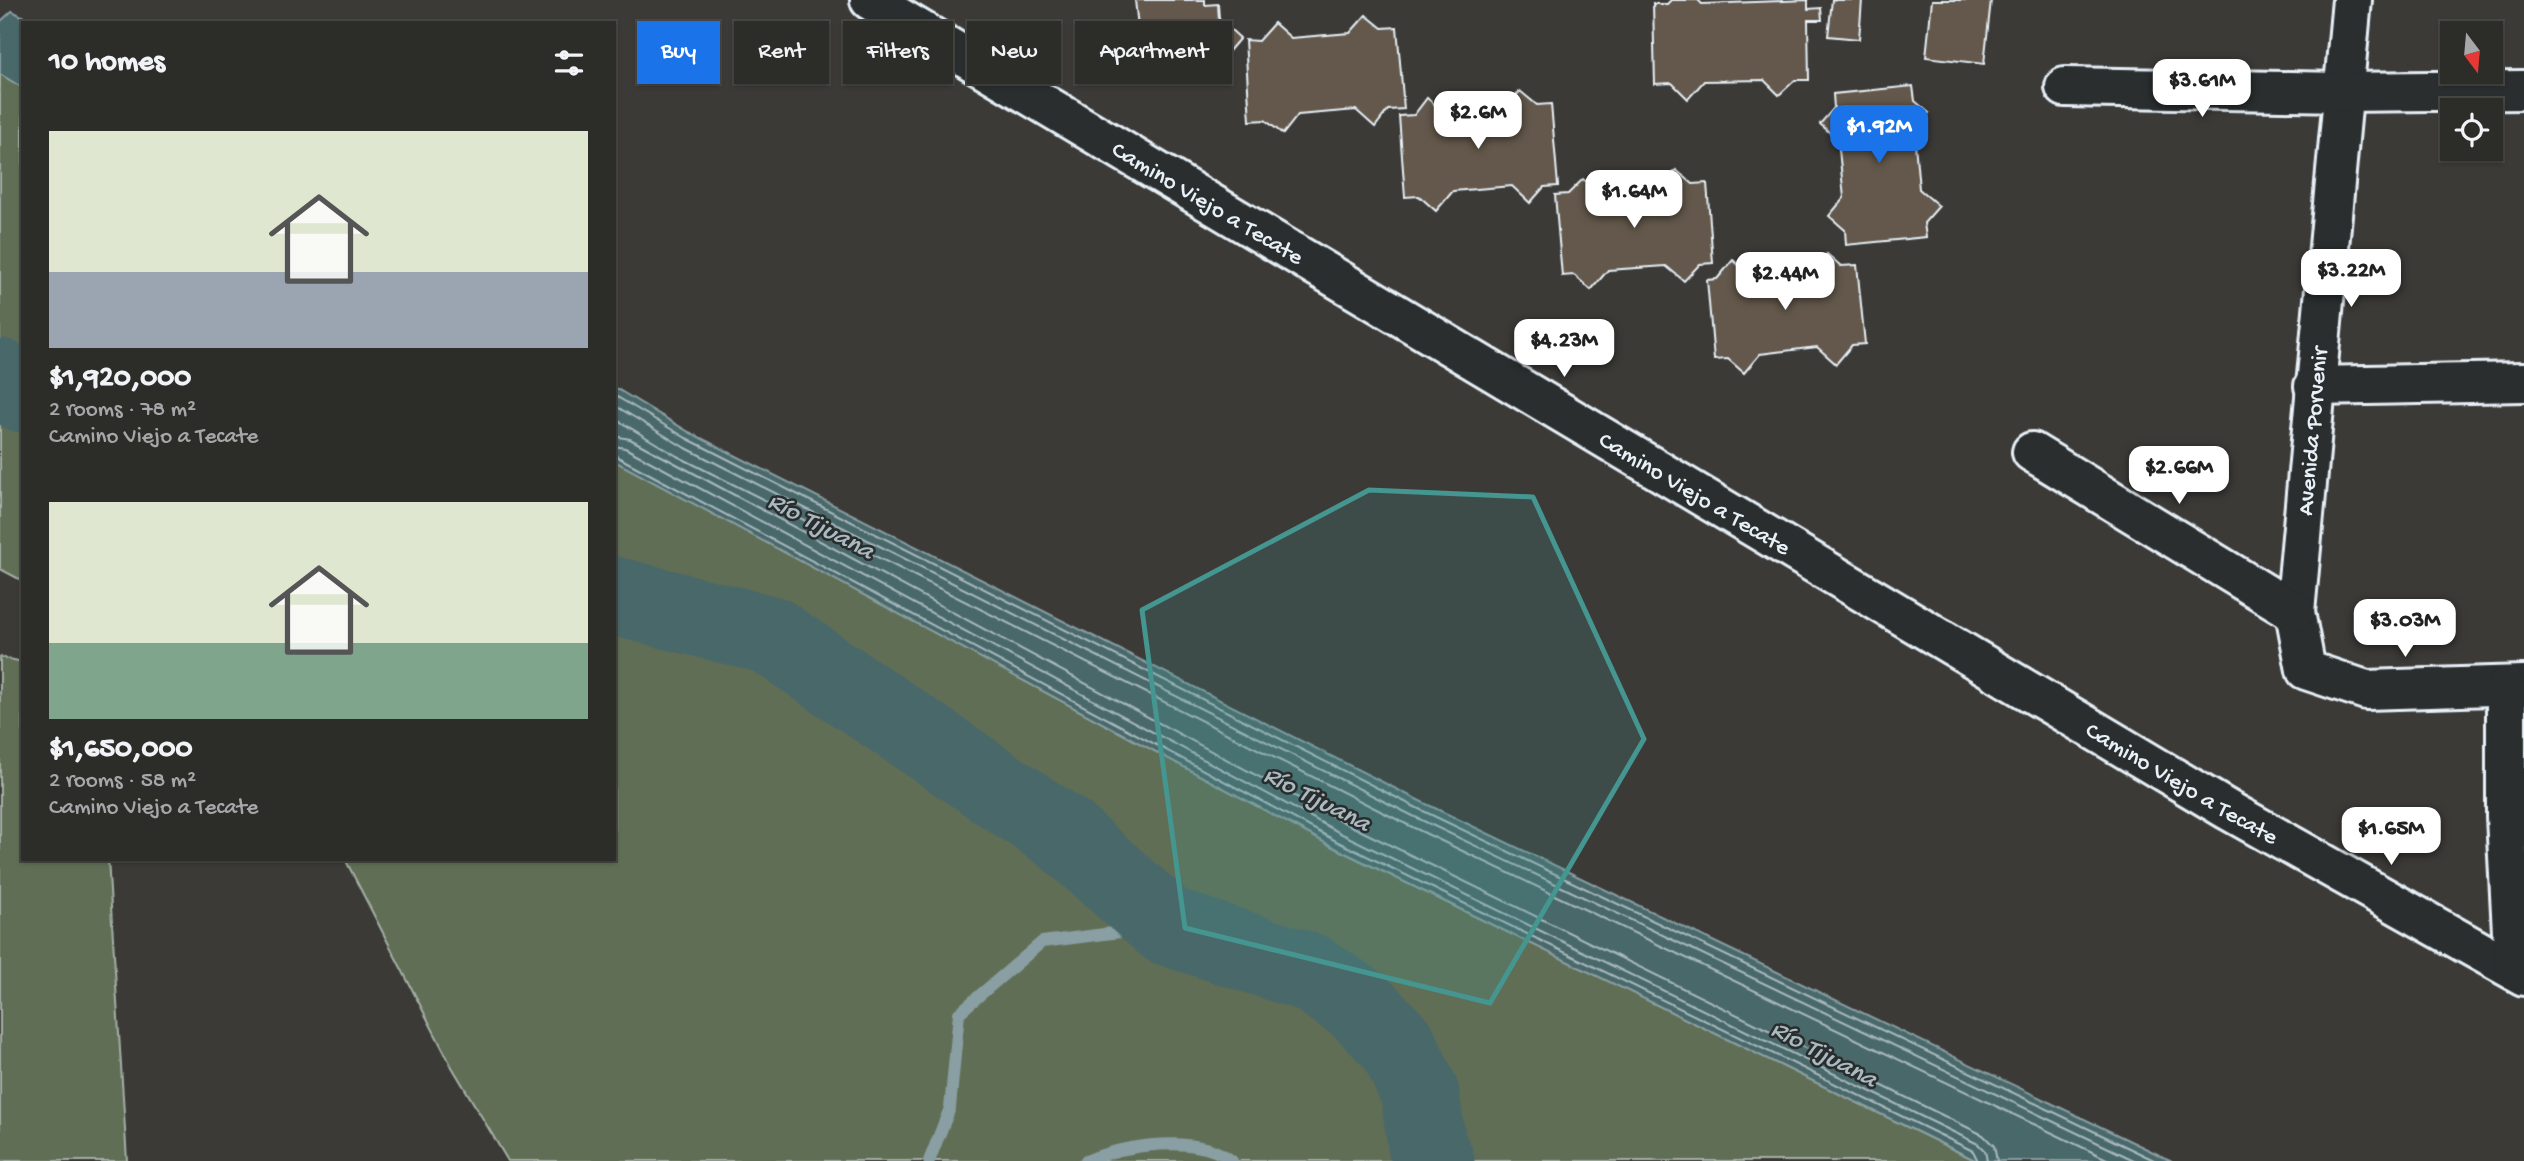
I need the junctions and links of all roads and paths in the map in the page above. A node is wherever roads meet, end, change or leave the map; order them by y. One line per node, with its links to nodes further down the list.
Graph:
1 (870, 0): 11 (street, Camino Viejo a Tecate)
2 (2351, 0): 5 (street, Avenida Porvenir)
3 (2065, 87): 5 (street)
4 (2524, 90): 5 (street)
5 (2341, 92): 7 (street, Avenida Porvenir)
6 (2524, 382): 7 (street)
7 (2314, 386): 9 (street, Avenida Porvenir)
8 (2032, 452): 9 (street)
9 (2295, 611): 10 (street, Avenida Porvenir)
10 (2515, 685): 11 (street)
11 (2519, 973)

